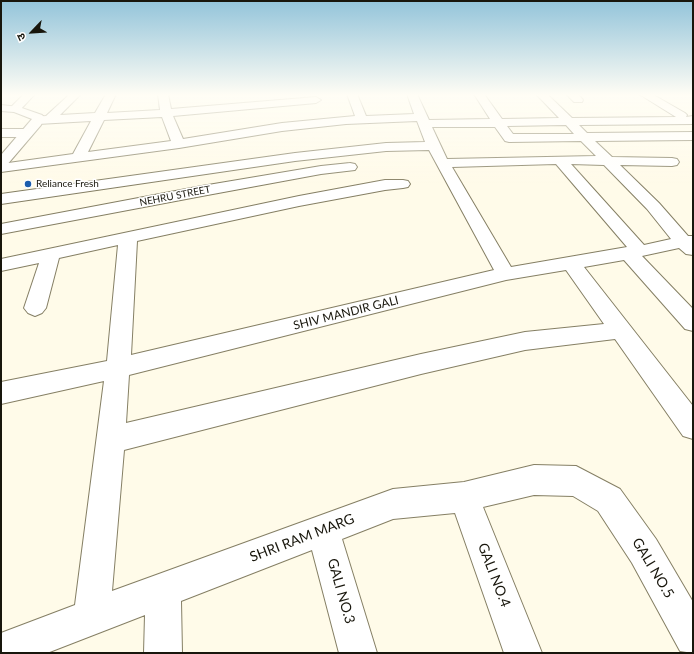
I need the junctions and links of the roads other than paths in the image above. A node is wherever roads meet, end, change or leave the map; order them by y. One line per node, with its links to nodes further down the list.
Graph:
1 (37, 125): 10 (street)
2 (94, 125): 15 (street)
3 (171, 125): 13 (street)
4 (307, 125): 8 (street)
5 (424, 125): 14 (street)
6 (500, 125): 12 (street)
7 (572, 125): 12 (street)
8 (282, 127): 13 (street)
9 (1, 133): 10 (street)
10 (27, 133): 20 (street)
11 (693, 136): 12 (street)
12 (584, 137): 17 (street)
13 (179, 144): 15 (street)
14 (434, 146): 18 (street); 23 (street)
15 (78, 158): 20 (street)
16 (560, 160): 17 (street); 18 (street); 27 (street)
17 (608, 161): 19 (street); 26 (street)
18 (443, 162): 31 (street)
19 (672, 162)
20 (2, 163)
21 (350, 167): 24 (street, NEHRU STREET)
22 (403, 184): 25 (street)
23 (1, 199)
24 (1, 229)
25 (128, 238): 28 (street); 35 (street)
26 (690, 244): 27 (street, SHIV MANDIR GALI)
27 (634, 252): 29 (street, SHIV MANDIR GALI); 33 (street)
28 (51, 254): 30 (street); 32 (street)
29 (571, 264): 31 (street, SHIV MANDIR GALI); 34 (street)
30 (1, 265)
31 (506, 274): 35 (street, SHIV MANDIR GALI)
32 (35, 308)
33 (693, 323)
34 (621, 330): 37 (street); 38 (street)
35 (118, 368): 36 (street, SHIV MANDIR GALI); 38 (street)
36 (1, 393)
37 (690, 419)
38 (110, 440): 43 (street)
39 (464, 498): 40 (street, SHRI RAM MARG); 41 (street, SHRI RAM MARG); 48 (street, GALI NO.4)
40 (609, 500): 44 (street, GALI NO.5)
41 (323, 530): 42 (street, SHRI RAM MARG); 47 (street, GALI NO.3)
42 (163, 590): 43 (street, SHRI RAM MARG); 46 (street)
43 (92, 618): 45 (street, SHRI RAM MARG)
44 (693, 638)
45 (1, 652)
46 (163, 653)
47 (358, 653)
48 (523, 653)

